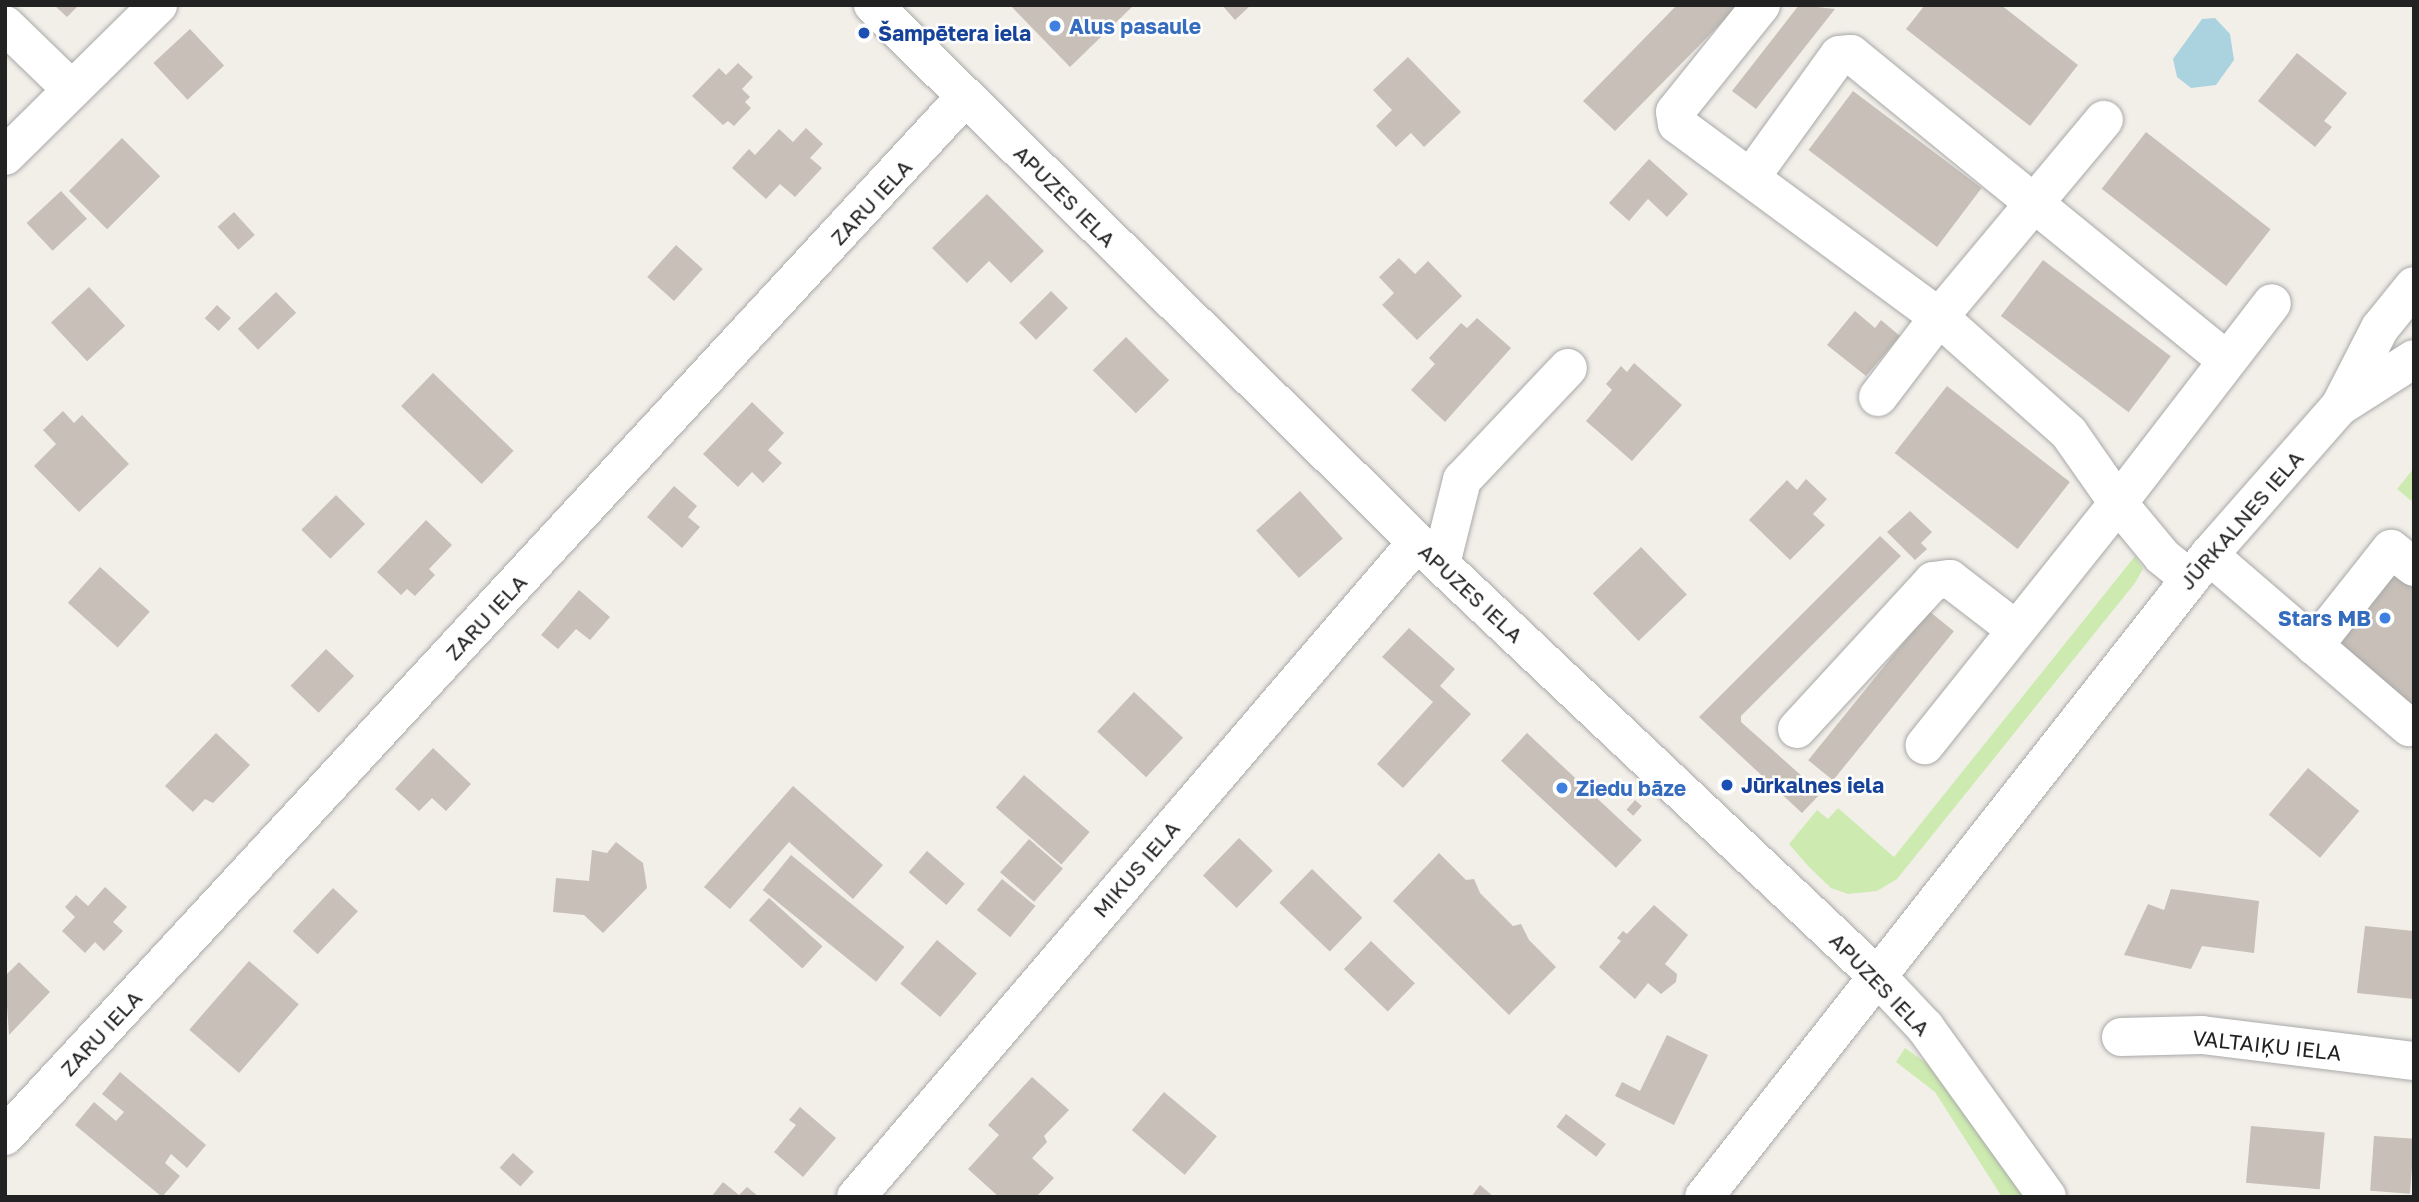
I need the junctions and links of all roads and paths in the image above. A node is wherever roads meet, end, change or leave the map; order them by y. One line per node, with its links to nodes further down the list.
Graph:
1 (158, 5): 5 (street)
2 (1761, 5): 9 (street)
3 (888, 10): 6 (street, APUZES IELA)
4 (5, 25): 5 (street)
5 (72, 90): 8 (street)
6 (965, 97): 20 (street, APUZES IELA); 31 (street, ZARU IELA)
7 (2104, 120): 10 (street)
8 (5, 156)
9 (1751, 177): 10 (street); 13 (street)
10 (2036, 201): 13 (street); 15 (street)
11 (2414, 286): 18 (street, JŪRKALNES IELA)
12 (2272, 303): 15 (street)
13 (1939, 317): 17 (street); 19 (street)
14 (2414, 359): 18 (street, JŪRKALNES IELA)
15 (2227, 360): 19 (street)
16 (1568, 368): 20 (street)
17 (1878, 397)
18 (2340, 406): 21 (street, JŪRKALNES IELA)
19 (2118, 503): 21 (street); 23 (street)
20 (1429, 553): 28 (street, APUZES IELA); 32 (street, MIKUS IELA)
21 (2199, 567): 24 (street); 28 (street, JŪRKALNES IELA)
22 (2414, 567): 24 (street)
23 (2015, 629): 26 (street); 27 (street)
24 (2314, 646): 25 (street)
25 (2409, 727)
26 (1797, 729)
27 (1925, 745)
28 (1878, 977): 33 (street, JŪRKALNES IELA); 34 (street, APUZES IELA)
29 (2120, 1037): 30 (street, VALTAIĶU IELA)
30 (2414, 1061)
31 (5, 1136)
32 (856, 1197)
33 (1704, 1197)
34 (2047, 1197)

